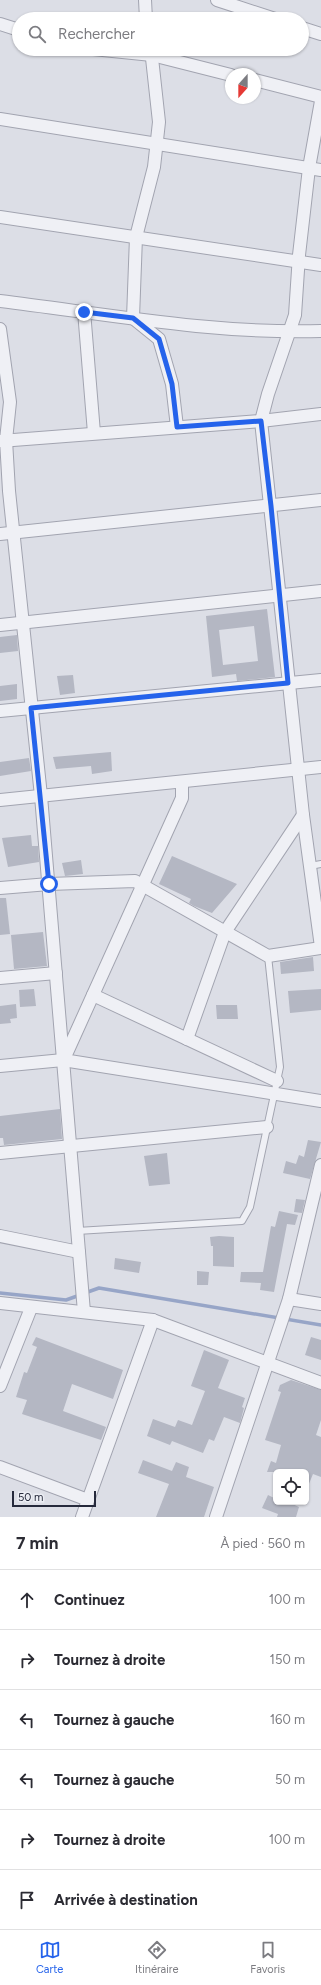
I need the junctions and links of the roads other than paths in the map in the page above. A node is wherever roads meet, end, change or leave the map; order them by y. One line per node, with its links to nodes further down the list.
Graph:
1 (145, 0): 3 (street)
2 (217, 0): 4 (street)
3 (146, 12)
4 (254, 12)
5 (0, 24): 6 (street)
6 (12, 28)
7 (309, 30): 8 (street)
8 (321, 34)
9 (151, 56): 16 (street)
10 (165, 56): 11 (street)
11 (225, 73)
12 (261, 82): 13 (street)
13 (321, 97)
14 (321, 101): 17 (street)
15 (0, 119): 16 (street)
16 (156, 144): 17 (street); 19 (street)
17 (315, 169): 20 (street)
18 (0, 217): 19 (street)
19 (136, 237): 20 (street); 24 (street)
20 (298, 262): 21 (street); 27 (street)
21 (321, 265)
22 (0, 301): 23 (street)
23 (84, 312): 24 (street); 32 (street)
24 (133, 318): 27 (street); 31 (street)
25 (0, 329): 28 (street)
26 (321, 331): 27 (street)
27 (289, 332): 30 (street)
28 (2, 353): 33 (street)
29 (321, 414): 30 (street)
30 (261, 421): 31 (street); 35 (street)
31 (177, 427): 32 (street)
32 (94, 433): 33 (street)
33 (3, 440): 36 (street)
34 (321, 500): 35 (street)
35 (271, 506): 36 (street); 39 (street)
36 (13, 533): 37 (street); 40 (street)
37 (0, 534)
38 (321, 591): 39 (street)
39 (280, 595): 40 (street); 43 (street)
40 (22, 622): 41 (street); 44 (street)
41 (0, 624)
42 (321, 680): 43 (street)
43 (288, 683): 44 (street); 47 (street)
44 (31, 708): 45 (street); 49 (street)
45 (0, 711)
46 (321, 767): 47 (street)
47 (299, 769): 48 (street); 51 (street)
48 (182, 782): 49 (street); 54 (street)
49 (41, 796): 50 (street); 53 (street)
50 (0, 800)
51 (303, 814): 52 (street); 56 (street)
52 (316, 865): 57 (street)
53 (49, 884): 54 (street); 55 (street); 59 (street)
54 (142, 886): 56 (street); 61 (street)
55 (0, 888)
56 (225, 932): 58 (street); 62 (street)
57 (321, 948): 58 (street)
58 (268, 956): 65 (lane)
59 (56, 973): 60 (street); 63 (street)
60 (0, 978)
61 (93, 996): 62 (street); 63 (street)
62 (187, 1039): 65 (street)
63 (63, 1060): 64 (street); 66 (street); 69 (street)
64 (0, 1066)
65 (277, 1081): 66 (lane)
66 (274, 1094): 67 (street); 68 (lane)
67 (321, 1101)
68 (267, 1127): 69 (street); 72 (lane)
69 (70, 1146): 70 (street); 72 (street)
70 (0, 1153)
71 (321, 1165): 75 (street)
72 (78, 1231): 74 (street)
73 (0, 1236): 74 (street)
74 (79, 1252): 79 (street)
75 (289, 1299): 77 (street); 81 (street)
76 (0, 1303): 78 (street)
77 (321, 1304)
78 (31, 1308): 79 (street); 83 (street)
79 (84, 1312): 80 (street)
80 (153, 1320): 81 (street); 85 (street)
81 (268, 1364): 82 (street); 87 (street)
82 (321, 1383)
83 (0, 1386)
84 (0, 1467): 85 (street)
85 (88, 1500): 86 (street)
86 (82, 1517)
87 (216, 1517)

